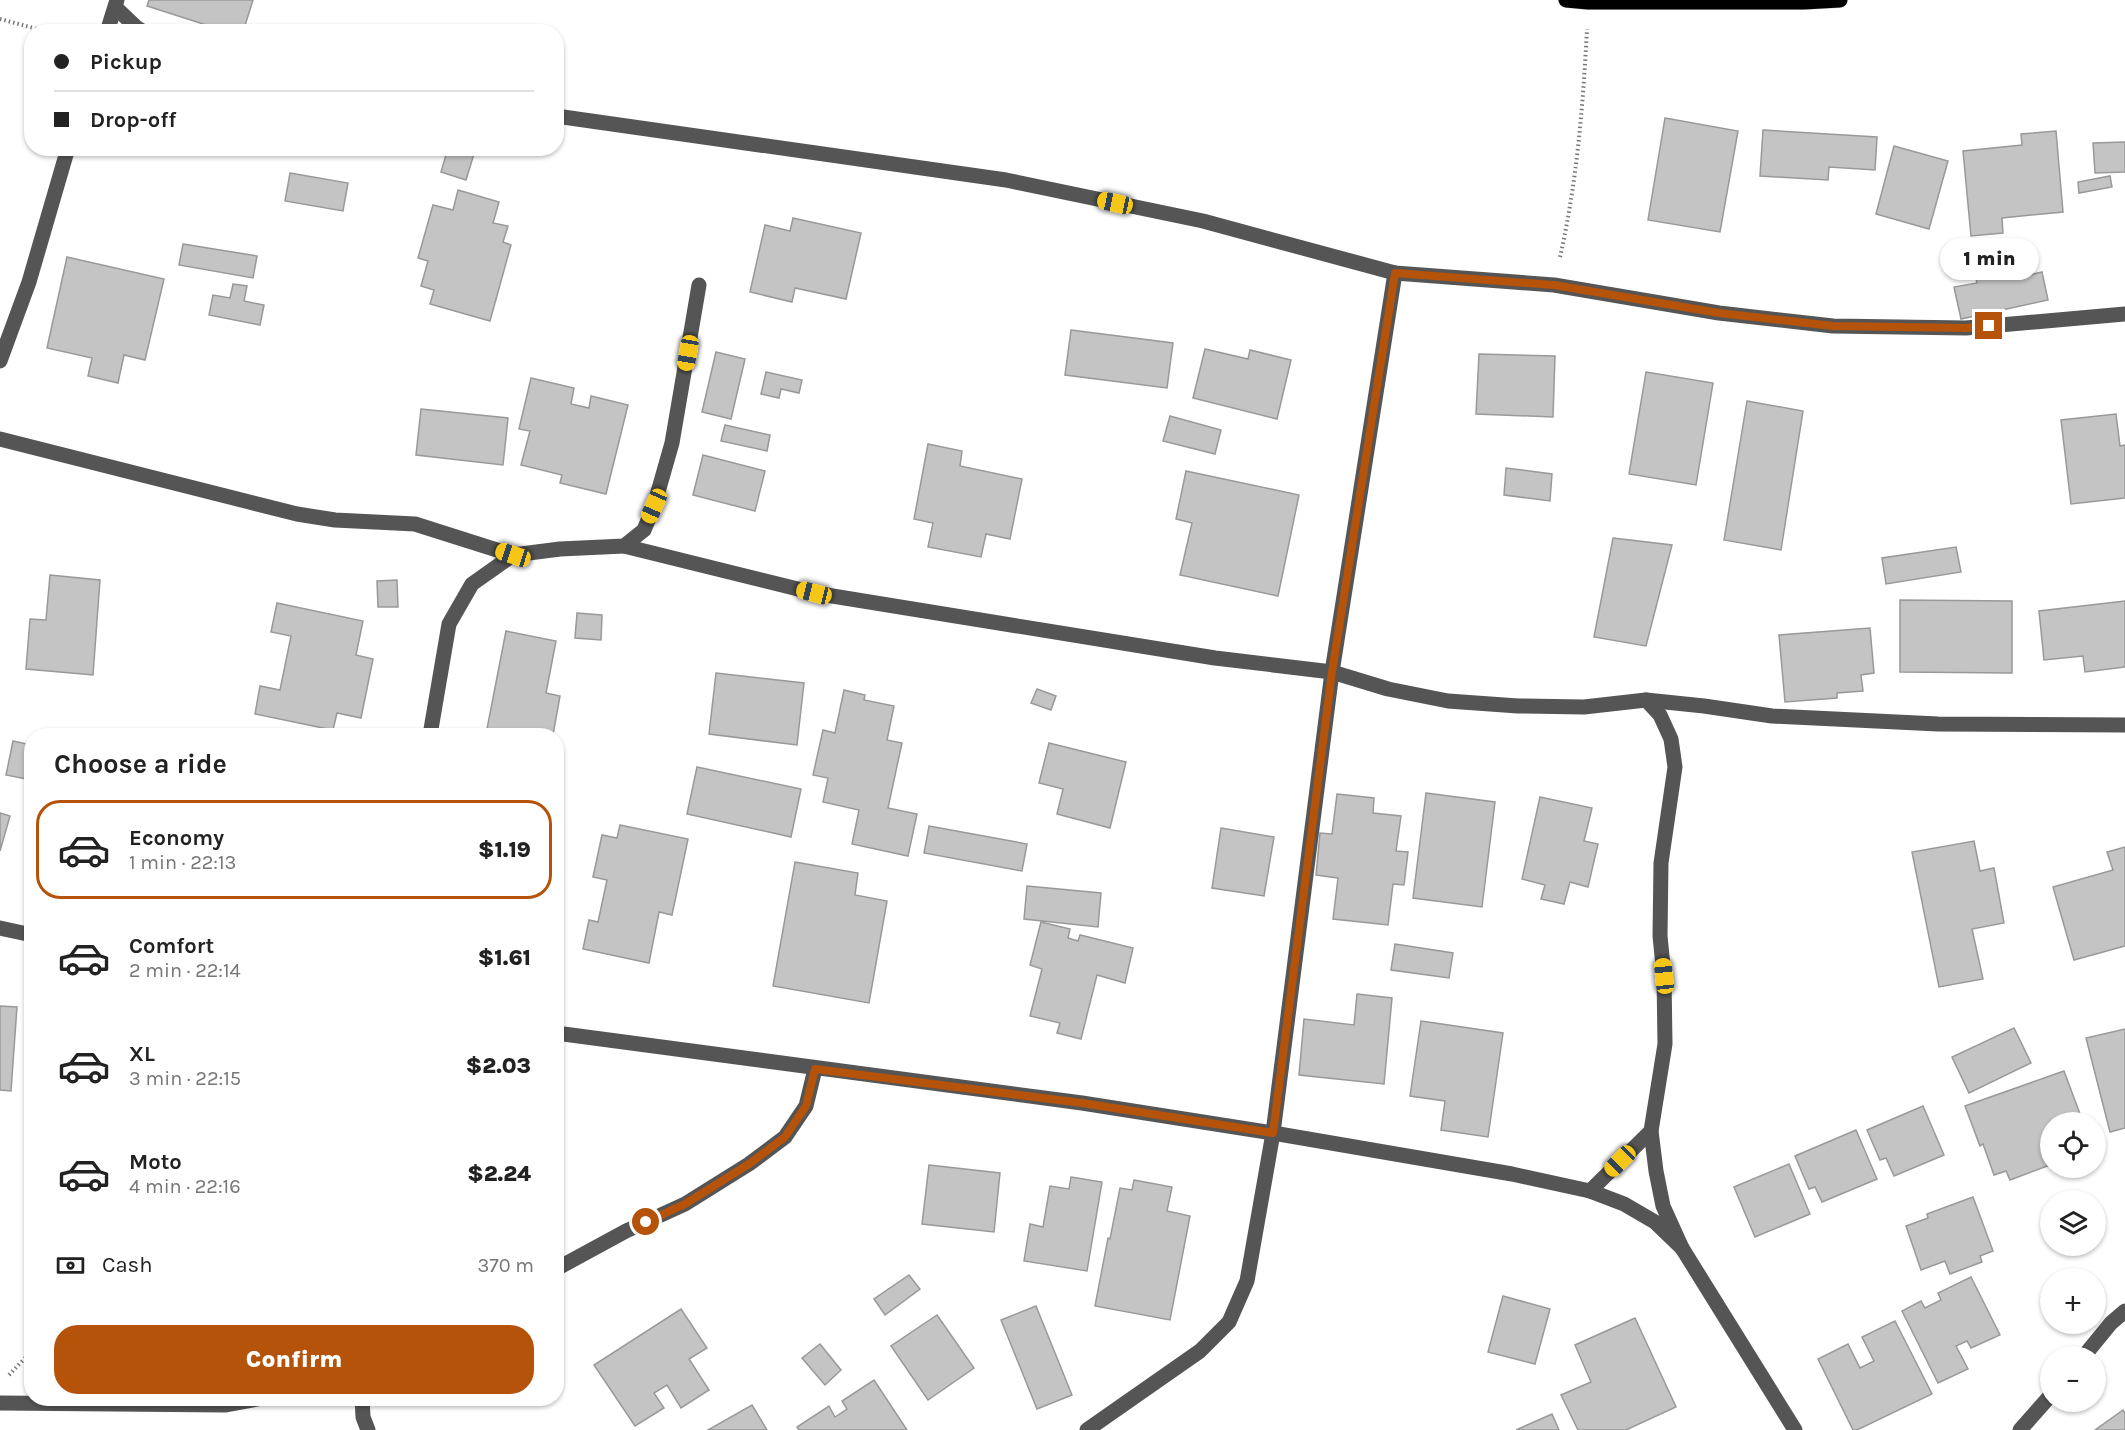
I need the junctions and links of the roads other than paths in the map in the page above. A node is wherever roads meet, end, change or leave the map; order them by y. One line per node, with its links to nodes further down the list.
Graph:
1 (1566, 0): 2 (main road)
2 (1840, 0)
3 (116, 4): 4 (street); 5 (street)
4 (110, 24)
5 (133, 24)
6 (564, 117): 8 (street)
7 (66, 156): 11 (street)
8 (1395, 273): 10 (street); 15 (street)
9 (699, 285): 13 (street)
10 (2125, 314)
11 (0, 361)
12 (0, 439): 14 (street)
13 (624, 546): 14 (street); 15 (street)
14 (513, 555): 18 (street)
15 (1332, 672): 16 (street); 24 (street)
16 (1646, 700): 17 (street); 23 (street)
17 (2125, 725)
18 (431, 728)
19 (0, 928): 20 (street)
20 (24, 933)
21 (564, 1033): 22 (street)
22 (815, 1069): 24 (street); 27 (street)
23 (1651, 1131): 25 (street); 26 (street)
24 (1273, 1133): 25 (street); 35 (street)
25 (1590, 1191): 26 (street)
26 (1682, 1248): 36 (street)
27 (564, 1265)
28 (2125, 1311): 29 (street)
29 (2092, 1346)
30 (0, 1403): 31 (street)
31 (24, 1403)
32 (362, 1406): 34 (street)
33 (2040, 1407): 37 (street)
34 (368, 1430)
35 (1087, 1430)
36 (1795, 1430)
37 (2020, 1430)

